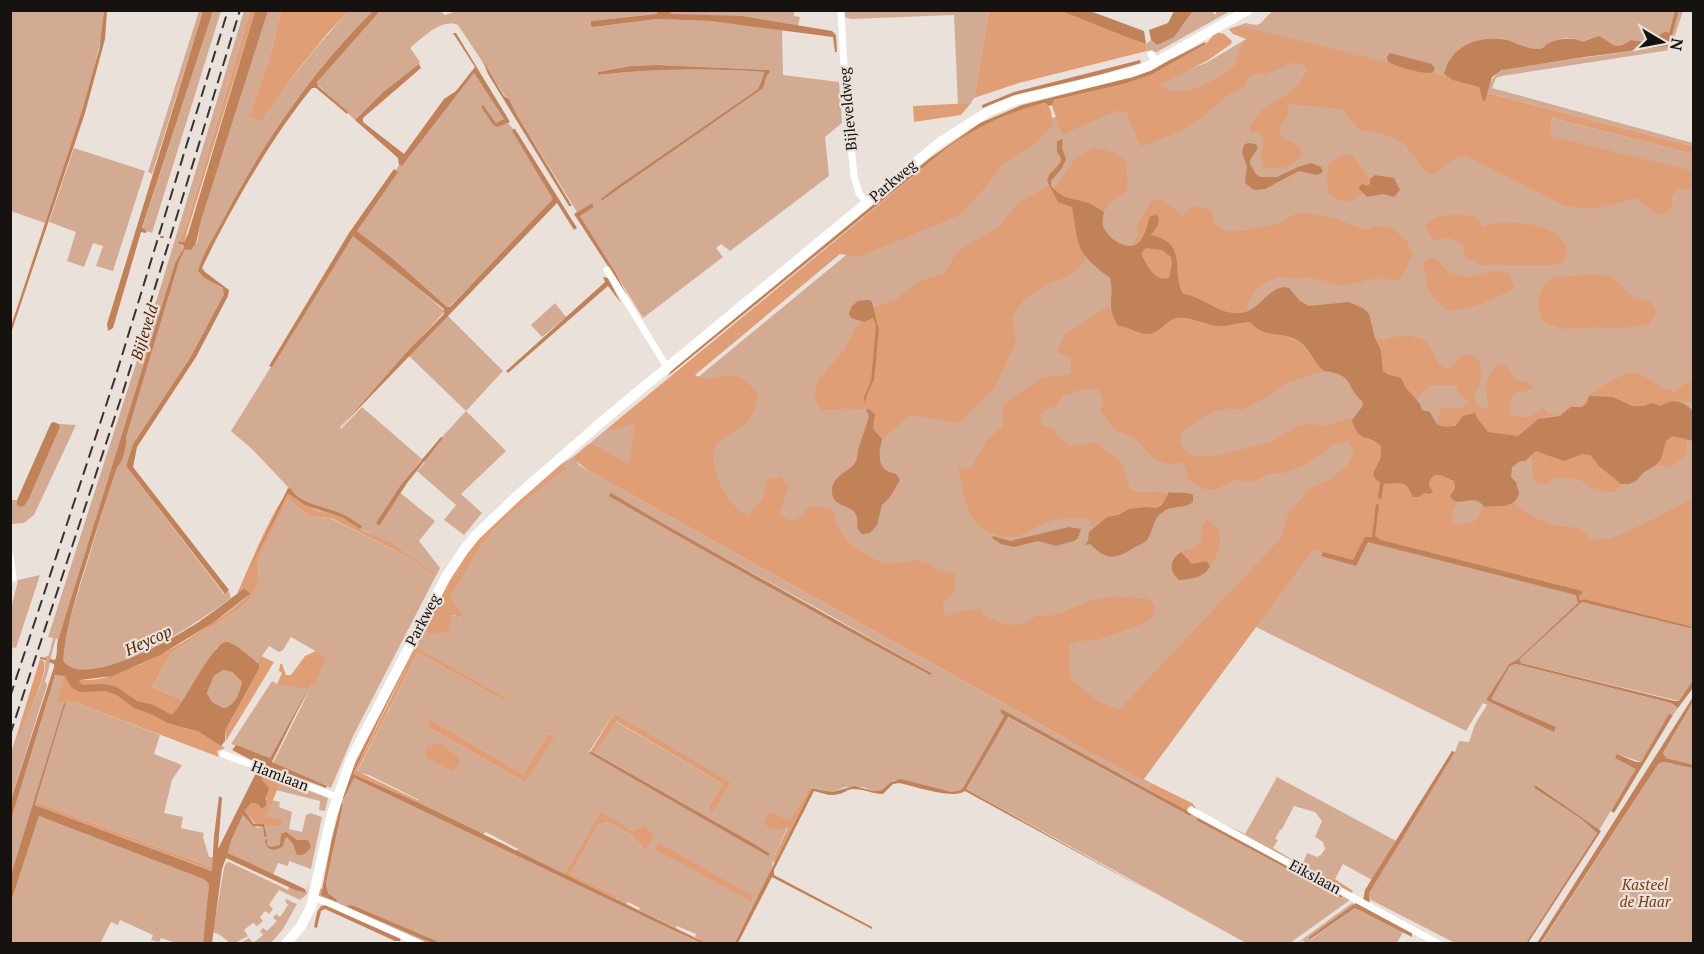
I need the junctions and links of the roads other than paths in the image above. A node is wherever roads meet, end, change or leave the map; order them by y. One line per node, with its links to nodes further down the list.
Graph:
1 (841, 10): 3 (street, Bijleveldweg)
2 (1248, 10): 3 (street, Parkweg)
3 (867, 204): 5 (street, Parkweg)
4 (607, 270): 5 (street)
5 (667, 367): 9 (street, Parkweg)
6 (10, 556): 7 (street)
7 (14, 578)
8 (223, 754): 9 (street, Hamlaan)
9 (336, 797): 11 (street, Parkweg)
10 (1191, 810): 14 (street, Eikslaan)
11 (314, 898): 12 (street, Parkweg); 13 (street)
12 (286, 944)
13 (421, 944)
14 (1439, 944)

